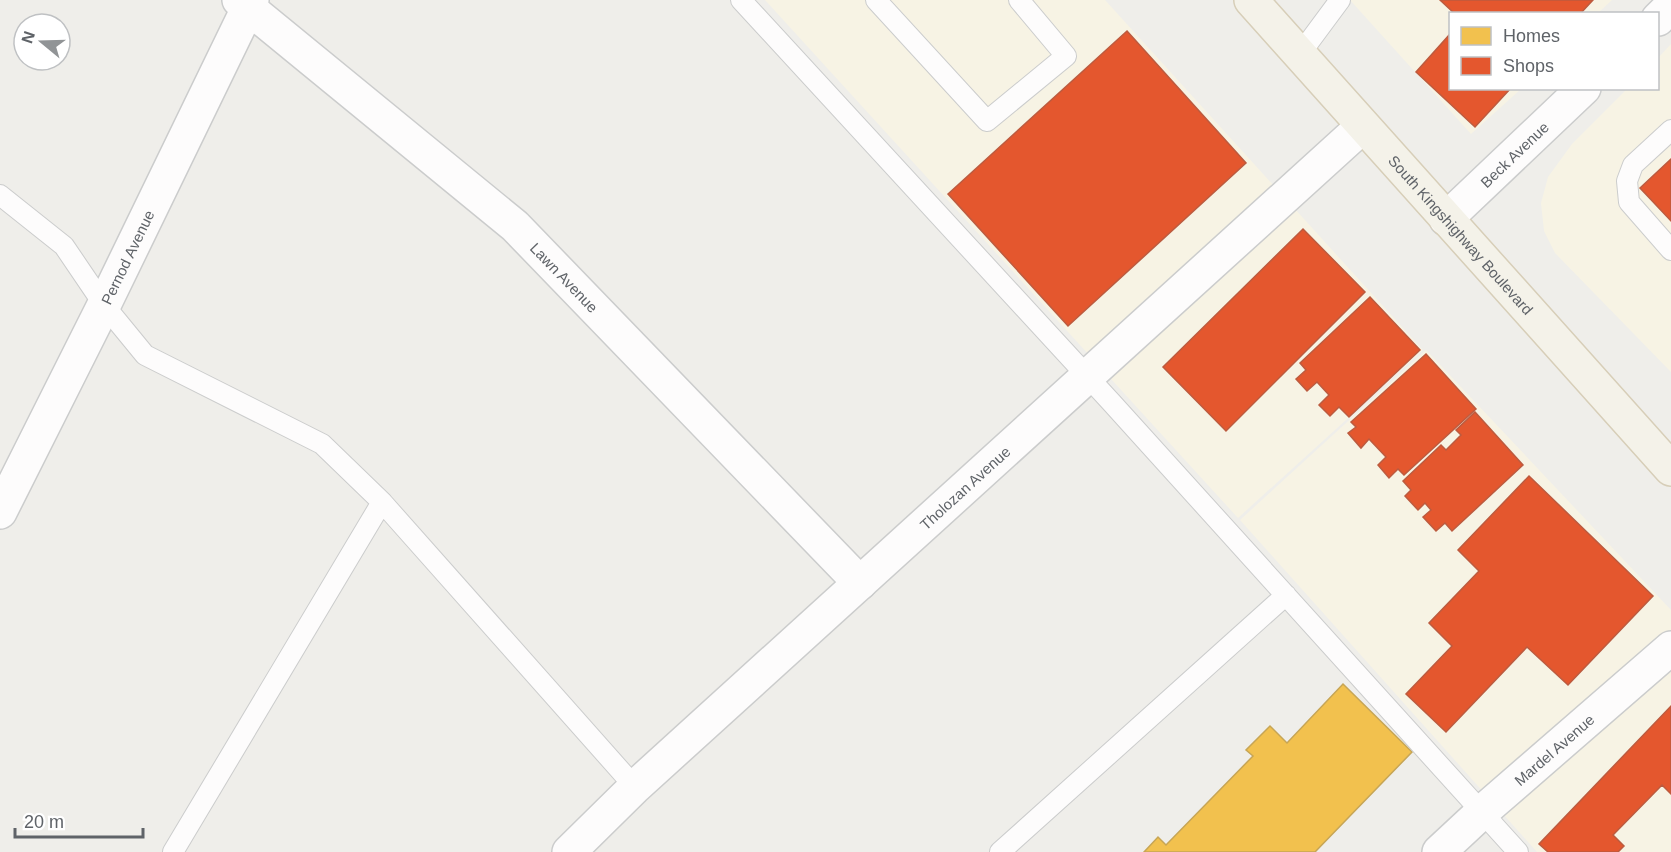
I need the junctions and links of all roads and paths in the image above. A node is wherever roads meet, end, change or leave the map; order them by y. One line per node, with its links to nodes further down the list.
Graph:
1 (741, 0): 17 (lane)
2 (876, 0): 3 (lane)
3 (1019, 0)
4 (1251, 0): 9 (main road, South Kingshighway Boulevard)
5 (1341, 0): 9 (lane)
6 (246, 2): 16 (street, Pernod Avenue); 21 (street, Lawn Avenue)
7 (1671, 6): 8 (street)
8 (1659, 18)
9 (1300, 54): 11 (main road, South Kingshighway Boulevard)
10 (1582, 90): 14 (street, Beck Avenue)
11 (1363, 126): 14 (main road, South Kingshighway Boulevard); 17 (street, Tholozan Avenue)
12 (1671, 130): 15 (lane)
13 (0, 195): 16 (lane)
14 (1446, 219): 18 (main road, South Kingshighway Boulevard)
15 (1671, 250)
16 (104, 305): 19 (lane); 20 (street, Pernod Avenue)
17 (1088, 377): 21 (street, Tholozan Avenue); 22 (lane)
18 (1671, 469)
19 (382, 502): 24 (lane); 26 (lane)
20 (0, 512)
21 (860, 583): 24 (street, Tholozan Avenue)
22 (1286, 595): 25 (lane); 28 (lane)
23 (1671, 648): 25 (street, Mardel Avenue)
24 (635, 787): 27 (street, Tholozan Avenue)
25 (1482, 812): 29 (street, Mardel Avenue); 30 (lane)
26 (173, 852)
27 (569, 852)
28 (1000, 852)
29 (1439, 852)
30 (1518, 852)

